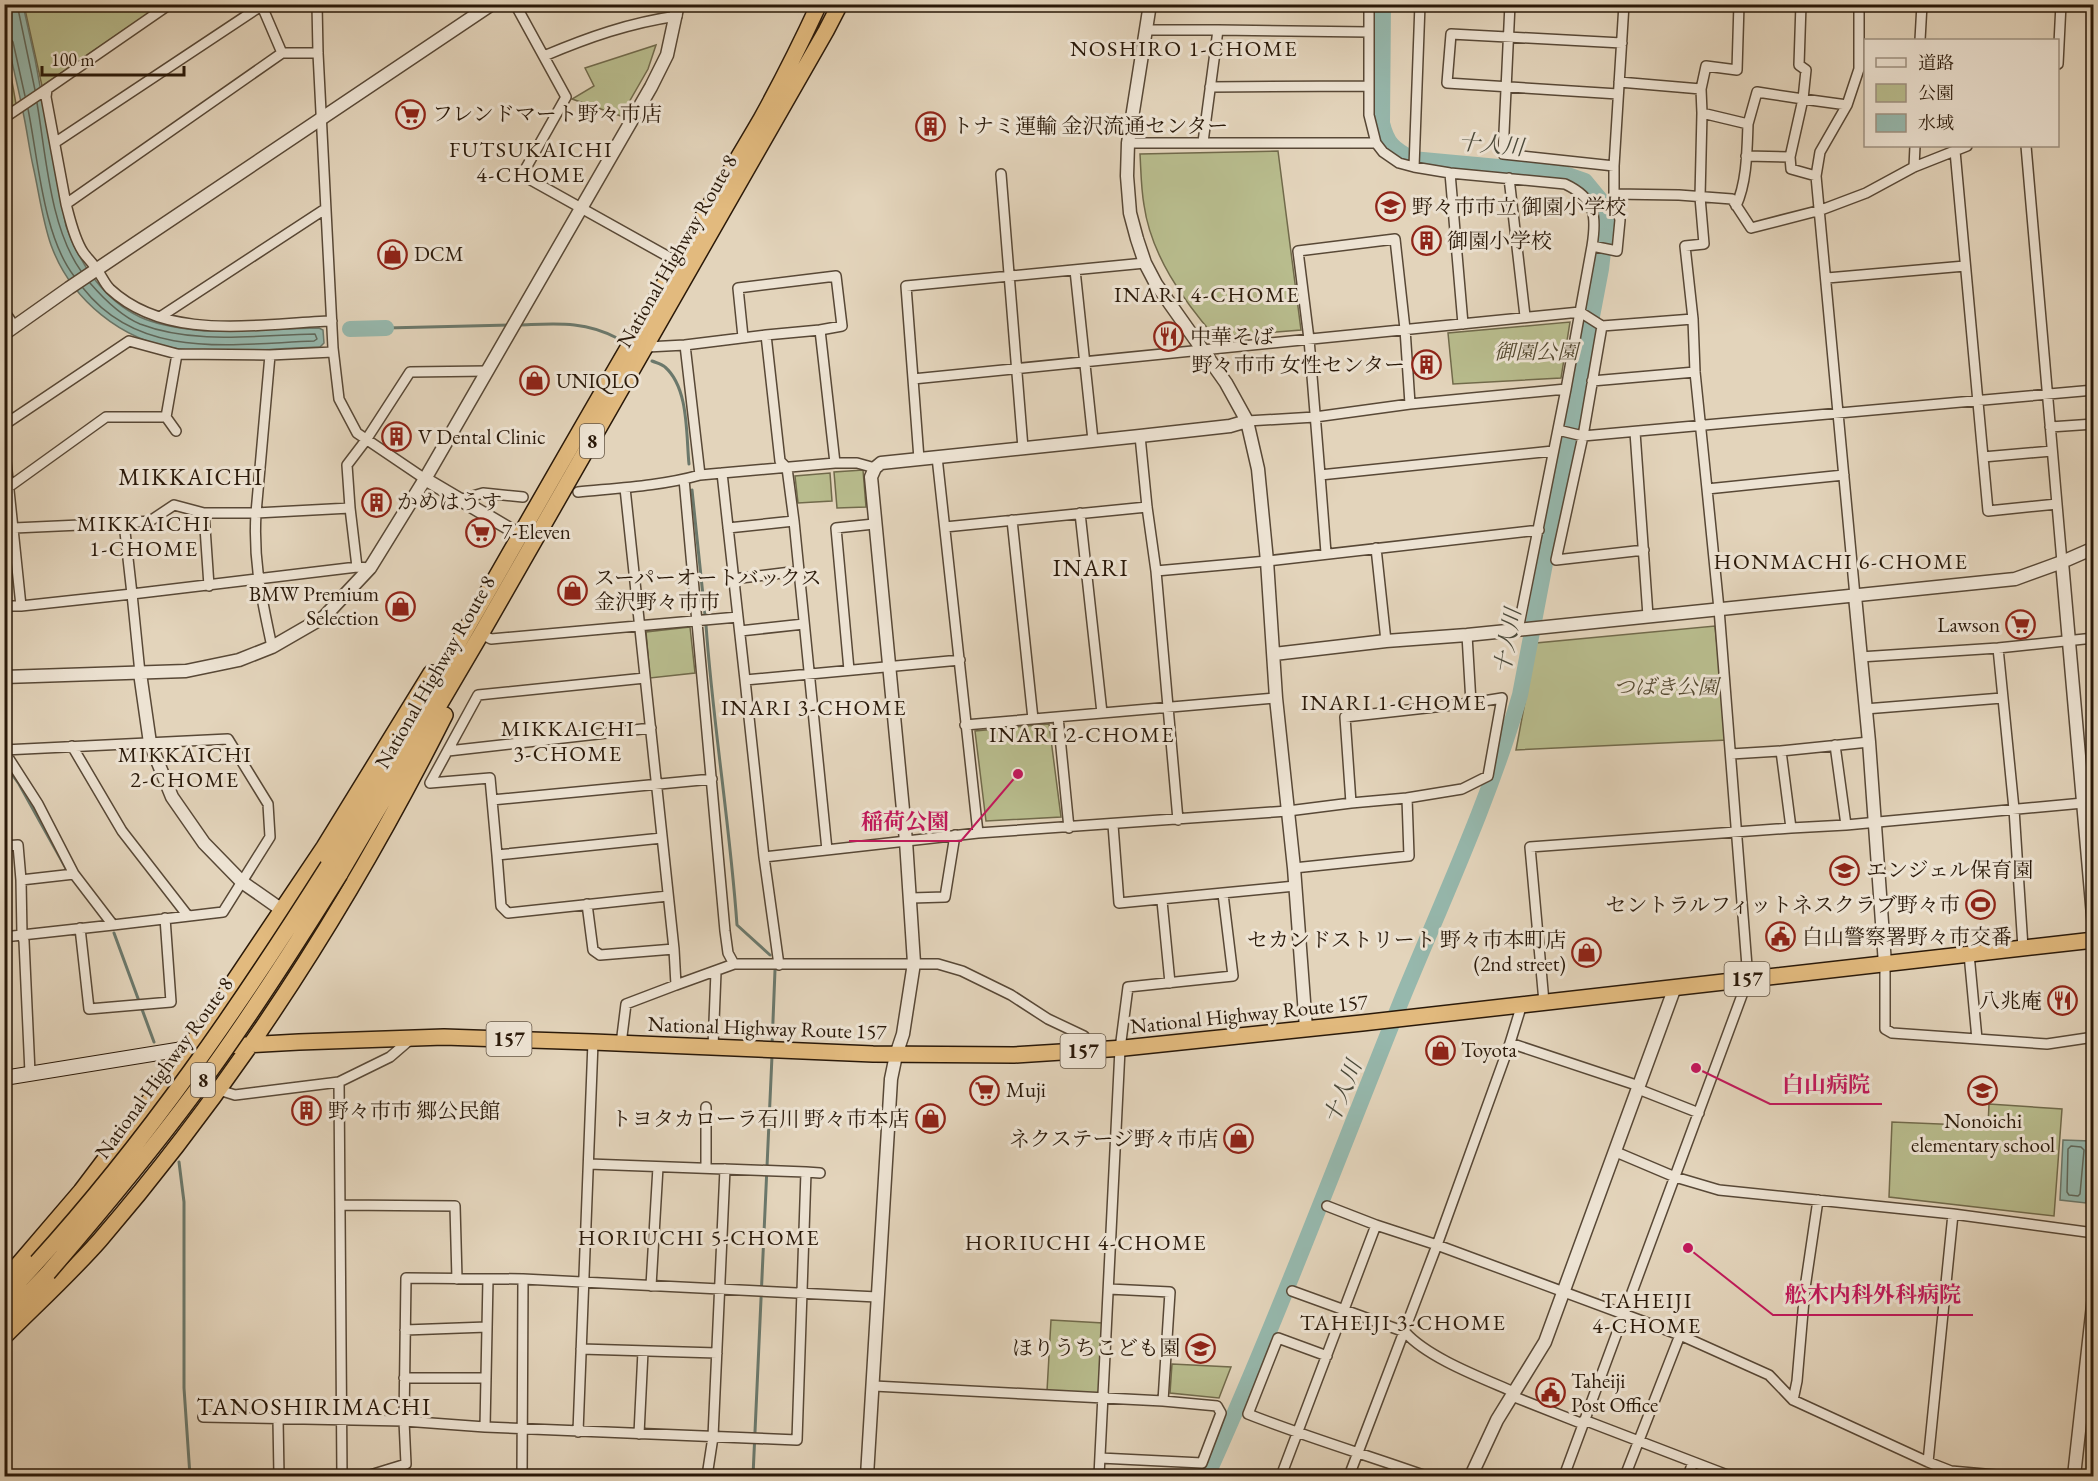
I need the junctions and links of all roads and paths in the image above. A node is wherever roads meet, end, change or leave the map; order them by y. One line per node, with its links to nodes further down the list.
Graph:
1 (170, 4): 35 (street)
2 (317, 4): 29 (street)
3 (492, 4): 42 (street)
4 (515, 4): 30 (street)
5 (819, 4): 69 (highway, National Highway Route 8 / 8)
6 (840, 4): 92 (highway, National Highway Route 8 / 8)
7 (1150, 4): 21 (street)
8 (1369, 4): 23 (street)
9 (1420, 4): 54 (street)
10 (1510, 4): 24 (street)
11 (1624, 4): 26 (street)
12 (1739, 4): 36 (street)
13 (1801, 4): 38 (street)
14 (1859, 4): 39 (street)
15 (1922, 4): 25 (street)
16 (2061, 4): 27 (street)
17 (2079, 4): 19 (street)
18 (261, 5): 28 (street); 44 (street)
19 (2093, 5)
20 (678, 10): 30 (street); 65 (street)
21 (1146, 30): 22 (street); 46 (street)
22 (1218, 30): 23 (street); 33 (street)
23 (1369, 32): 32 (street)
24 (1507, 37): 26 (street); 34 (street); 34 (street)
25 (1920, 39)
26 (1622, 43): 31 (street)
27 (2059, 44)
28 (282, 53): 29 (street); 63 (street)
29 (318, 53): 42 (street)
30 (544, 56): 65 (street)
31 (1619, 82): 36 (street); 37 (street)
32 (1369, 86): 33 (street); 47 (street)
33 (1210, 87): 45 (street)
34 (1505, 87): 37 (street); 55 (street)
35 (47, 89): 41 (street); 44 (street)
36 (1701, 89): 40 (street)
37 (1618, 94): 55 (street)
38 (1803, 99): 39 (street); 43 (street); 53 (street)
39 (1847, 105): 59 (street)
40 (1702, 113): 43 (street); 62 (street)
41 (4, 118)
42 (321, 120): 66 (street); 72 (street)
43 (1748, 124): 52 (street)
44 (56, 142): 63 (street)
45 (1203, 142): 46 (street); 47 (street)
46 (1128, 143): 70 (street)
47 (1376, 143): 54 (street)
48 (1915, 147): 56 (street)
49 (1965, 147): 51 (street)
50 (2026, 147): 105 (street)
51 (1955, 151): 56 (street); 71 (street)
52 (1746, 156): 53 (street); 64 (street)
53 (1790, 157): 59 (street)
54 (1414, 164): 57 (street)
55 (1614, 166): 61 (street)
56 (1914, 167): 67 (street)
57 (1450, 173): 60 (street); 82 (street)
58 (1001, 174): 74 (street)
59 (1816, 176): 67 (street)
60 (1509, 178): 68 (street); 78 (street)
61 (1614, 194): 62 (street); 68 (street)
62 (1700, 197): 64 (street); 80 (street)
63 (66, 204): 72 (street)
64 (1736, 206): 67 (street)
65 (581, 208): 69 (street); 99 (street)
66 (325, 209): 79 (street); 81 (street)
67 (1821, 210): 75 (street)
68 (1595, 246): 77 (street)
69 (676, 261): 159 (highway, National Highway Route 8 / 8)
70 (1145, 263): 73 (street); 93 (street)
71 (1965, 266): 75 (street); 106 (street)
72 (97, 270): 79 (street); 84 (street)
73 (1075, 270): 74 (street); 97 (street)
74 (1008, 276): 98 (street); 101 (street)
75 (1827, 278): 108 (street)
76 (4, 311): 84 (street)
77 (1582, 313): 78 (street); 83 (street); 103 (street)
78 (1525, 316): 82 (street)
79 (160, 317): 81 (street)
80 (1693, 320): 83 (street); 100 (street)
81 (332, 323): 94 (street)
82 (1464, 324): 85 (street)
83 (1600, 325): 102 (street)
84 (15, 327): 87 (street)
85 (1405, 329): 90 (street); 90 (street); 107 (street)
86 (820, 330): 88 (street); 89 (street); 130 (street)
87 (4, 334)
88 (766, 335): 89 (street); 131 (street)
89 (743, 337): 91 (street)
90 (1310, 339): 93 (street); 110 (street)
91 (686, 345): 92 (street); 134 (street)
92 (646, 347): 188 (highway, National Highway Route 8 / 8)
93 (1203, 349): 97 (street); 111 (street)
94 (333, 350): 96 (street); 121 (street)
95 (177, 354): 96 (street); 109 (street); 113 (street)
96 (270, 355): 149 (street)
97 (1086, 362): 98 (street); 122 (street)
98 (1016, 369): 101 (street); 124 (street)
99 (488, 370): 121 (street); 137 (street)
100 (1695, 372): 102 (street); 114 (street)
101 (913, 379): 129 (street)
102 (1592, 381): 120 (street)
103 (1566, 389): 107 (street); 117 (street)
104 (2094, 390): 105 (street)
105 (2048, 393): 106 (street); 115 (street)
106 (1978, 400): 108 (street); 128 (street)
107 (1410, 404): 110 (street)
108 (1839, 412): 114 (street); 136 (street)
109 (166, 417): 116 (street); 139 (street)
110 (1315, 417): 111 (street); 135 (street)
111 (1248, 421): 119 (street); 164 (street)
112 (2094, 424): 115 (street)
113 (4, 425)
114 (1701, 425): 118 (street); 141 (street)
115 (2050, 427): 126 (street)
116 (176, 431)
117 (1560, 431): 120 (street); 125 (street)
118 (1635, 432): 120 (street); 162 (street)
119 (1140, 436): 122 (street); 146 (street)
120 (1579, 436): 162 (street)
121 (366, 440): 137 (street); 147 (street)
122 (1093, 440): 124 (street)
123 (4, 442): 139 (street)
124 (1023, 448): 127 (street)
125 (1553, 451): 135 (street); 158 (street)
126 (2052, 451): 128 (street); 145 (street)
127 (937, 457): 129 (street); 155 (street)
128 (1983, 458): 145 (street)
129 (919, 459): 132 (street)
130 (835, 463): 131 (street); 132 (street)
131 (786, 468): 133 (street); 152 (street)
132 (875, 468): 154 (street)
133 (722, 473): 134 (street); 157 (street)
134 (700, 475): 138 (street)
135 (1320, 475): 163 (street)
136 (1844, 475): 141 (street); 175 (street)
137 (425, 479): 144 (street); 167 (street)
138 (684, 479): 140 (street); 181 (street)
139 (7, 488): 156 (street)
140 (625, 488): 142 (street); 183 (street)
141 (1707, 489): 178 (street)
142 (578, 492)
143 (523, 497): 144 (street)
144 (459, 501): 159 (street)
145 (2057, 504): 165 (street)
146 (1147, 507): 150 (street); 168 (street)
147 (350, 508): 149 (street); 166 (street)
148 (204, 513): 149 (street); 153 (street); 173 (street)
149 (256, 513): 170 (street)
150 (1080, 513): 151 (street); 208 (street)
151 (1012, 520): 155 (street); 210 (street)
152 (794, 521): 157 (street); 169 (street)
153 (124, 523): 156 (street); 174 (street)
154 (874, 524): 196 (street); 197 (street)
155 (945, 527): 195 (street)
156 (14, 528): 177 (street)
157 (728, 528): 171 (street)
158 (1539, 530): 160 (street); 184 (street)
159 (520, 535): 172 (highway, National Highway Route 8 / 8)
160 (1376, 548): 163 (street); 190 (street)
161 (2094, 548): 165 (street)
162 (1644, 550): 179 (street)
163 (1326, 554): 164 (street)
164 (1267, 561): 168 (street); 193 (street)
165 (2062, 562): 175 (street); 189 (street)
166 (357, 567): 167 (street); 170 (street)
167 (370, 568): 191 (street)
168 (1156, 571): 206 (street)
169 (799, 572): 171 (street); 182 (street)
170 (257, 578): 173 (street); 191 (street)
171 (734, 579): 180 (street)
172 (493, 580): 245 (highway, National Highway Route 8 / 8); 255 (highway)
173 (208, 586): 174 (street)
174 (132, 594): 177 (street); 198 (street)
175 (1855, 596): 178 (street); 194 (street)
176 (4, 606): 177 (street)
177 (21, 606)
178 (1719, 609): 179 (street); 220 (street)
179 (1648, 616): 184 (street)
180 (738, 617): 181 (street); 185 (street)
181 (698, 620): 183 (street); 221 (street)
182 (804, 624): 185 (street); 199 (street)
183 (639, 625): 188 (street); 201 (street)
184 (1521, 629): 186 (street)
185 (740, 631): 202 (street)
186 (1467, 635): 190 (street); 205 (street)
187 (2094, 638): 189 (street)
188 (478, 639): 245 (highway, National Highway Route 8 / 8); 261 (highway)
189 (2070, 640): 192 (street); 226 (street)
190 (1386, 641): 193 (street)
191 (272, 647): 198 (street)
192 (1998, 648): 194 (street); 204 (street)
193 (1274, 654): 203 (street)
194 (1860, 657): 207 (street)
195 (960, 660): 196 (street); 211 (street)
196 (889, 667): 197 (street); 239 (street)
197 (849, 670): 199 (street)
198 (140, 674): 200 (street); 213 (street)
199 (810, 675): 202 (street); 241 (street)
200 (4, 677)
201 (645, 678): 212 (street); 218 (street)
202 (745, 680): 243 (street)
203 (1276, 698): 206 (street); 228 (street)
204 (2002, 698): 207 (street); 227 (street)
205 (1471, 703): 223 (street); 225 (street)
206 (1167, 707): 208 (street); 229 (street)
207 (1865, 709): 214 (street)
208 (1102, 713): 209 (street)
209 (1058, 717): 210 (street); 233 (street)
210 (1033, 719): 211 (street)
211 (965, 725): 236 (street)
212 (651, 728): 218 (street); 222 (street)
213 (150, 742): 216 (street); 248 (street); 248 (street)
214 (1869, 742): 215 (street); 230 (street)
215 (1835, 745): 219 (street); 232 (street)
216 (72, 746): 217 (street); 256 (street)
217 (4, 751): 246 (street)
218 (448, 751): 224 (street)
219 (1781, 751): 220 (street); 234 (street)
220 (1731, 754): 235 (street)
221 (712, 779): 222 (street); 269 (street)
222 (657, 784): 224 (street); 238 (street)
223 (1407, 798): 225 (street); 244 (street)
224 (492, 800): 242 (street)
225 (1351, 803): 228 (street)
226 (2089, 803): 227 (street); 259 (street)
227 (2013, 809): 230 (street); 265 (street)
228 (1288, 811): 229 (street); 244 (street)
229 (1178, 820): 231 (street)
230 (1875, 823): 232 (street); 271 (street)
231 (1113, 825): 233 (street); 253 (street)
232 (1846, 825): 234 (street)
233 (1069, 828): 236 (street)
234 (1791, 828): 235 (street)
235 (1736, 832): 273 (street); 277 (street)
236 (978, 833): 237 (street)
237 (955, 835): 239 (street); 252 (street)
238 (662, 838): 242 (street); 251 (street)
239 (906, 841): 241 (street); 252 (street)
240 (4, 846): 247 (street)
241 (827, 850): 243 (street)
242 (497, 855): 254 (street)
243 (764, 857): 270 (street)
244 (1294, 868): 249 (street)
245 (334, 870): 314 (highway, National Highway Route 8 / 8, bridge)
246 (70, 874): 247 (street); 258 (street)
247 (21, 880): 262 (street)
248 (242, 882): 255 (street); 256 (street)
249 (1295, 886): 250 (street); 279 (street)
250 (1223, 894): 253 (street); 274 (street)
251 (668, 896): 254 (street); 266 (street)
252 (911, 898): 268 (street)
253 (1162, 901): 274 (street)
254 (587, 904): 266 (street)
255 (282, 910): 261 (street); 288 (highway)
256 (188, 916): 257 (street)
257 (165, 918): 258 (street); 260 (street)
258 (113, 925): 260 (street)
259 (2094, 927)
260 (80, 928): 262 (street)
261 (323, 934): 285 (highway)
262 (22, 935): 263 (street); 292 (street)
263 (4, 937)
264 (2094, 940): 265 (highway, National Highway Route 157 / 157)
265 (2023, 948): 267 (highway, National Highway Route 157 / 157)
266 (674, 949): 275 (street)
267 (1969, 954): 271 (highway, National Highway Route 157 / 157); 282 (street)
268 (914, 963): 270 (street); 290 (street); 291 (street)
269 (734, 964): 270 (street); 272 (street)
270 (779, 964)
271 (1885, 964): 273 (highway, National Highway Route 157 / 157); 282 (street)
272 (716, 972): 275 (street); 287 (street)
273 (1748, 979): 276 (highway, National Highway Route 157 / 157); 298 (street)
274 (1170, 982): 289 (street)
275 (676, 985): 286 (street)
276 (1675, 987): 277 (highway, National Highway Route 157 / 157); 295 (street)
277 (1544, 1002): 278 (highway, National Highway Route 157 / 157)
278 (1522, 1004): 279 (highway, National Highway Route 157 / 157); 284 (street)
279 (1306, 1028): 289 (highway, National Highway Route 157 / 157)
280 (412, 1037): 283 (highway, National Highway Route 157 / 157); 285 (highway, National Highway Route 157 / 157); 294 (street)
281 (2094, 1037): 282 (street)
282 (1977, 1038)
283 (593, 1041): 286 (highway, National Highway Route 157 / 157); 300 (street)
284 (1510, 1043): 295 (street); 313 (street)
285 (251, 1044): 288 (highway, National Highway Route 157 / 157); 296 (highway, 8)
286 (621, 1044): 287 (highway, National Highway Route 157 / 157)
287 (713, 1047): 291 (highway, National Highway Route 157 / 157)
288 (189, 1048): 292 (main road); 318 (highway, 8)
289 (1120, 1049): 290 (highway, National Highway Route 157 / 157); 322 (street)
290 (1085, 1051): 291 (highway, National Highway Route 157 / 157)
291 (896, 1055): 327 (street)
292 (30, 1073): 293 (main road)
293 (4, 1078)
294 (339, 1082): 296 (street); 308 (street)
295 (1639, 1088): 298 (street); 299 (street)
296 (219, 1090): 336 (highway, 8)
297 (706, 1107): 302 (street)
298 (1699, 1113): 306 (street)
299 (1616, 1152): 306 (street); 324 (street)
300 (589, 1164): 301 (street); 319 (street)
301 (658, 1167): 302 (street); 320 (street)
302 (705, 1168): 303 (street)
303 (725, 1169): 304 (street); 321 (street)
304 (806, 1172): 305 (street); 325 (street)
305 (820, 1173)
306 (1675, 1177): 307 (street); 330 (street)
307 (1818, 1200): 310 (street); 346 (street)
308 (340, 1205): 315 (street); 350 (street)
309 (1327, 1206): 311 (street)
310 (1953, 1214): 312 (street); 363 (street)
311 (1376, 1225): 313 (street); 329 (street)
312 (2094, 1233)
313 (1437, 1245): 324 (street); 334 (street)
314 (43, 1267): 328 (highway, National Highway Route 8 / 8); 331 (highway, National Highway Route 8 / 8)
315 (457, 1278): 316 (street); 333 (street)
316 (488, 1278): 317 (street); 332 (street)
317 (523, 1279): 319 (street); 354 (street)
318 (4, 1281)
319 (584, 1282): 320 (street); 337 (street)
320 (651, 1286): 321 (street)
321 (720, 1289): 325 (street); 339 (street)
322 (1109, 1289): 345 (street); 347 (street)
323 (1292, 1291): 329 (street)
324 (1565, 1291): 330 (street); 344 (street)
325 (801, 1294): 327 (street); 358 (street)
326 (2094, 1296): 381 (street)
327 (877, 1297): 343 (street)
328 (4, 1298)
329 (1344, 1310): 334 (street); 340 (street)
330 (1623, 1315): 335 (street); 352 (street)
331 (4, 1319)
332 (487, 1327): 333 (street); 342 (street)
333 (405, 1330): 341 (street)
334 (1405, 1332): 344 (street); 360 (street)
335 (1680, 1335): 346 (street); 359 (street)
336 (4, 1337)
337 (581, 1349): 338 (street); 355 (street)
338 (643, 1351): 339 (street); 356 (street)
339 (717, 1353): 358 (street)
340 (1327, 1356): 357 (street); 357 (street)
341 (404, 1378): 342 (street); 351 (street)
342 (486, 1378): 353 (street)
343 (874, 1386): 345 (street); 369 (street)
344 (1513, 1394): 352 (street); 374 (street)
345 (1103, 1398): 347 (street); 361 (street)
346 (1793, 1400): 363 (street)
347 (1162, 1401): 361 (street)
348 (203, 1417): 349 (street)
349 (278, 1419): 350 (street); 364 (street)
350 (342, 1419): 351 (street); 365 (street)
351 (404, 1421): 353 (street); 366 (street)
352 (1584, 1422): 359 (street); 375 (street)
353 (485, 1427): 354 (street)
354 (522, 1428): 355 (street); 367 (street)
355 (578, 1432): 356 (street)
356 (639, 1434): 358 (street)
357 (1298, 1434): 360 (street); 371 (street)
358 (712, 1437): 368 (street)
359 (1637, 1442): 362 (street); 376 (street)
360 (1359, 1452): 372 (street); 373 (street)
361 (1100, 1458): 370 (street)
362 (1693, 1462): 377 (street); 378 (street)
363 (1928, 1462): 379 (street)
364 (279, 1476)
365 (342, 1476)
366 (367, 1476)
367 (522, 1476)
368 (707, 1476)
369 (867, 1476)
370 (1099, 1476)
371 (1281, 1476)
372 (1349, 1476)
373 (1426, 1476)
374 (1471, 1476)
375 (1564, 1476)
376 (1625, 1476)
377 (1688, 1476)
378 (1730, 1476)
379 (1989, 1476): 380 (street)
380 (2007, 1476)
381 (2074, 1476)

